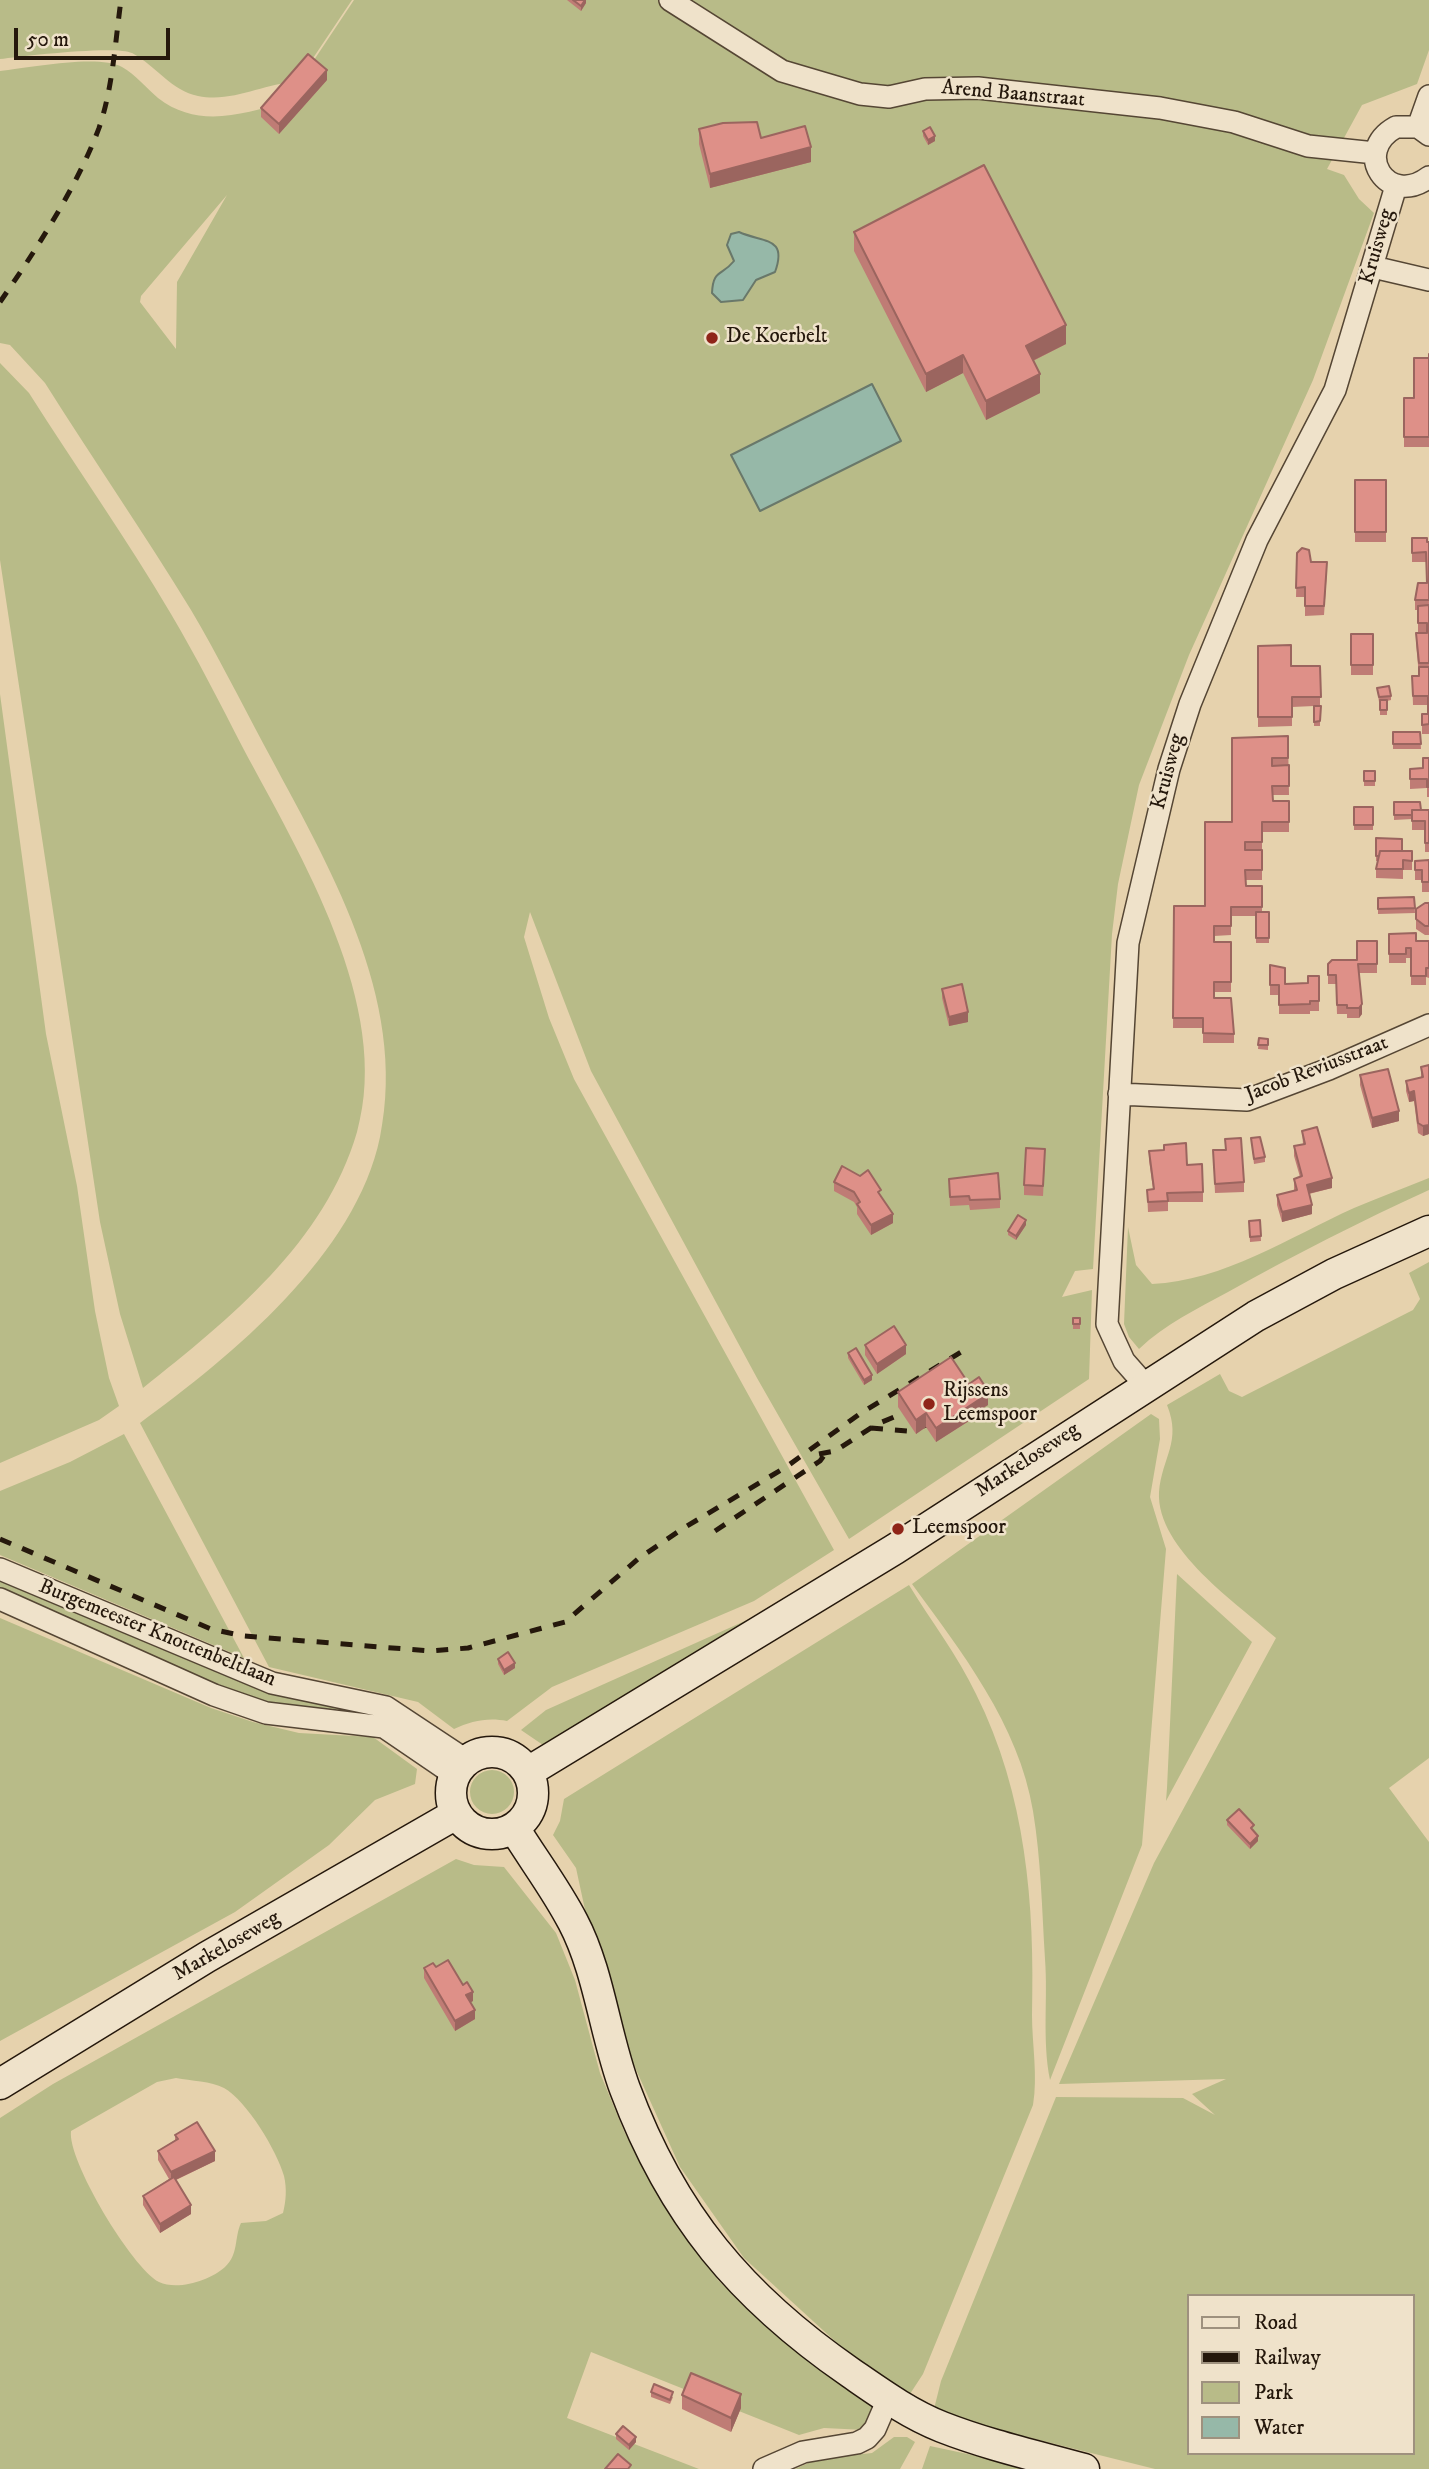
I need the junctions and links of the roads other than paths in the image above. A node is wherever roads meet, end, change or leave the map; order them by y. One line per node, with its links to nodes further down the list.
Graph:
1 (670, 0): 4 (street, Arend Baanstraat)
2 (1429, 96): 3 (street)
3 (1424, 131): 4 (street)
4 (1375, 153): 6 (street)
5 (1429, 177): 6 (street)
6 (1396, 186): 7 (street, Kruisweg)
7 (1373, 267): 8 (street); 10 (street, Kruisweg)
8 (1429, 281)
9 (1429, 1025): 10 (street, Jacob Reviusstraat)
10 (1119, 1094): 12 (street, Kruisweg)
11 (1429, 1231): 12 (main road, Markeloseweg)
12 (1146, 1386): 16 (main road, Markeloseweg)
13 (0, 1569): 15 (street, Burgemeester Knottenbeltlaan)
14 (0, 1599): 15 (street, Burgemeester Knottenbeltlaan)
15 (460, 1767): 16 (main road); 17 (main road)
16 (528, 1772): 18 (main road)
17 (456, 1814): 18 (main road); 19 (main road, Markeloseweg)
18 (514, 1828): 20 (main road)
19 (0, 2084)
20 (888, 2399): 21 (street); 22 (main road)
21 (764, 2469)
22 (1084, 2469)

